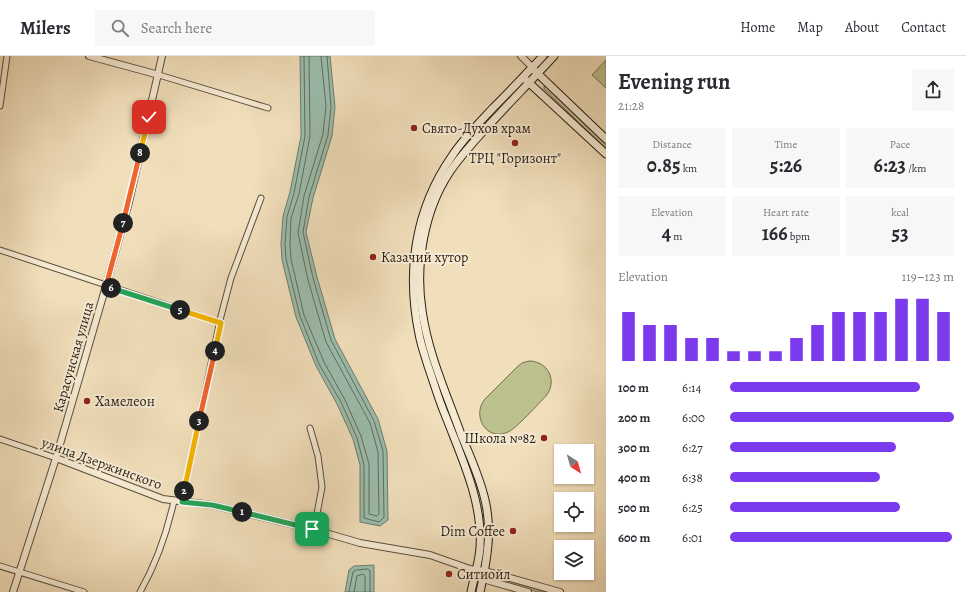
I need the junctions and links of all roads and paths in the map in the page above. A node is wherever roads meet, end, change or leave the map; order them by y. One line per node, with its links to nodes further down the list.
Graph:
1 (7, 56): 11 (street)
2 (89, 56): 9 (street)
3 (162, 56): 9 (street, Карасунская улица)
4 (521, 56): 7 (street)
5 (544, 56): 7 (main road)
6 (554, 56): 8 (main road)
7 (532, 67): 8 (main road); 10 (main road)
8 (538, 73): 10 (main road); 13 (main road)
9 (158, 75): 12 (street); 17 (street, Карасунская улица)
10 (526, 80): 14 (main road); 19 (main road); 20 (main road)
11 (0, 106)
12 (268, 108)
13 (606, 139)
14 (606, 154)
15 (261, 198): 18 (street)
16 (0, 250): 17 (street)
17 (106, 286): 18 (street); 23 (street, Карасунская улица)
18 (221, 323): 25 (street)
19 (426, 331): 20 (main road); 29 (main road)
20 (418, 332): 28 (main road)
21 (310, 428): 26 (street)
22 (0, 439): 23 (street, улица Дзержинского)
23 (56, 458): 24 (street, улица Дзержинского); 30 (street, Карасунская улица)
24 (174, 501): 25 (street, улица Дзержинского); 34 (street)
25 (182, 502): 26 (street, улица Дзержинского)
26 (314, 530): 28 (street, улица Дзержинского)
27 (0, 566): 30 (street)
28 (476, 570): 29 (street, улица Дзержинского); 31 (street); 35 (main road)
29 (485, 571): 31 (main road); 38 (street, улица Дзержинского)
30 (20, 573): 32 (street, Карасунская улица); 33 (street)
31 (483, 579): 36 (main road); 37 (street)
32 (13, 592)
33 (84, 592)
34 (140, 592)
35 (472, 592)
36 (480, 592)
37 (528, 592)
38 (560, 592)

